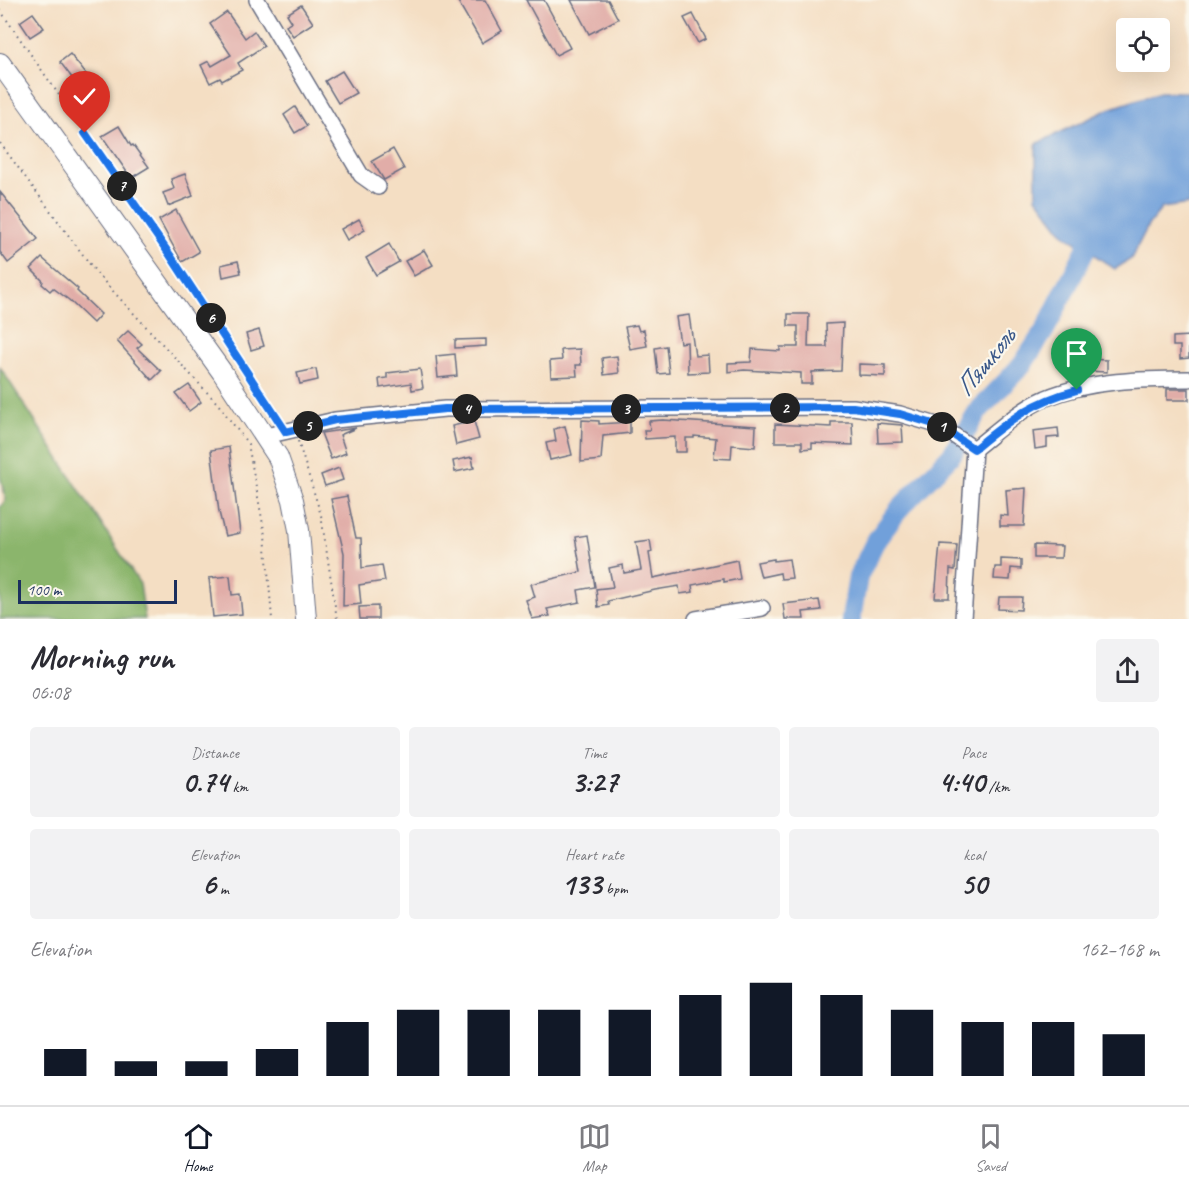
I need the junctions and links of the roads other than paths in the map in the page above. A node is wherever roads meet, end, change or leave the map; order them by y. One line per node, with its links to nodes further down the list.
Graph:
1 (257, 0): 3 (street)
2 (0, 63): 5 (main road)
3 (378, 187)
4 (1189, 380): 6 (street)
5 (266, 436): 6 (street); 8 (main road)
6 (974, 449): 10 (street)
7 (762, 608): 9 (street)
8 (306, 619)
9 (696, 619)
10 (963, 619)

